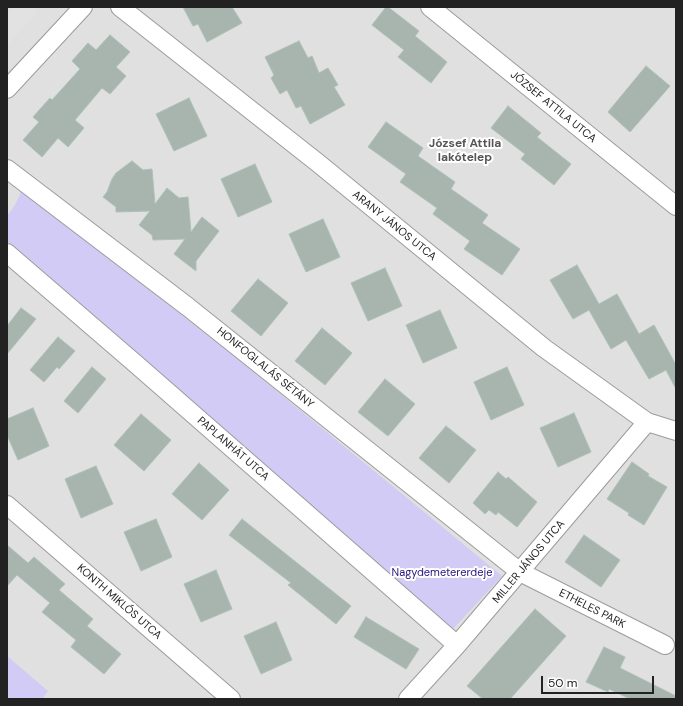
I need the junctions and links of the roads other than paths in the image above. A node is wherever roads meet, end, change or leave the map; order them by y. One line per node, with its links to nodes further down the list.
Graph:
1 (83, 7): 4 (street)
2 (120, 7): 8 (street, ARANY JÁNOS UTCA)
3 (434, 8): 6 (street, JÓZSEF ATTILA UTCA)
4 (7, 89)
5 (7, 169): 11 (street, HONFOGLALÁS SÉTÁNY)
6 (676, 206)
7 (7, 253): 12 (street, PAPLANHÁT UTCA)
8 (647, 422): 9 (street, ARANY JÁNOS UTCA); 11 (street, MILLER JÁNOS UTCA)
9 (676, 431)
10 (7, 505): 14 (street, KONTH MIKLÓS UTCA)
11 (520, 572): 12 (street, MILLER JÁNOS UTCA); 13 (street, ETHELES PARK)
12 (457, 645): 15 (street, MILLER JÁNOS UTCA)
13 (665, 645)
14 (230, 699)
15 (408, 699)

